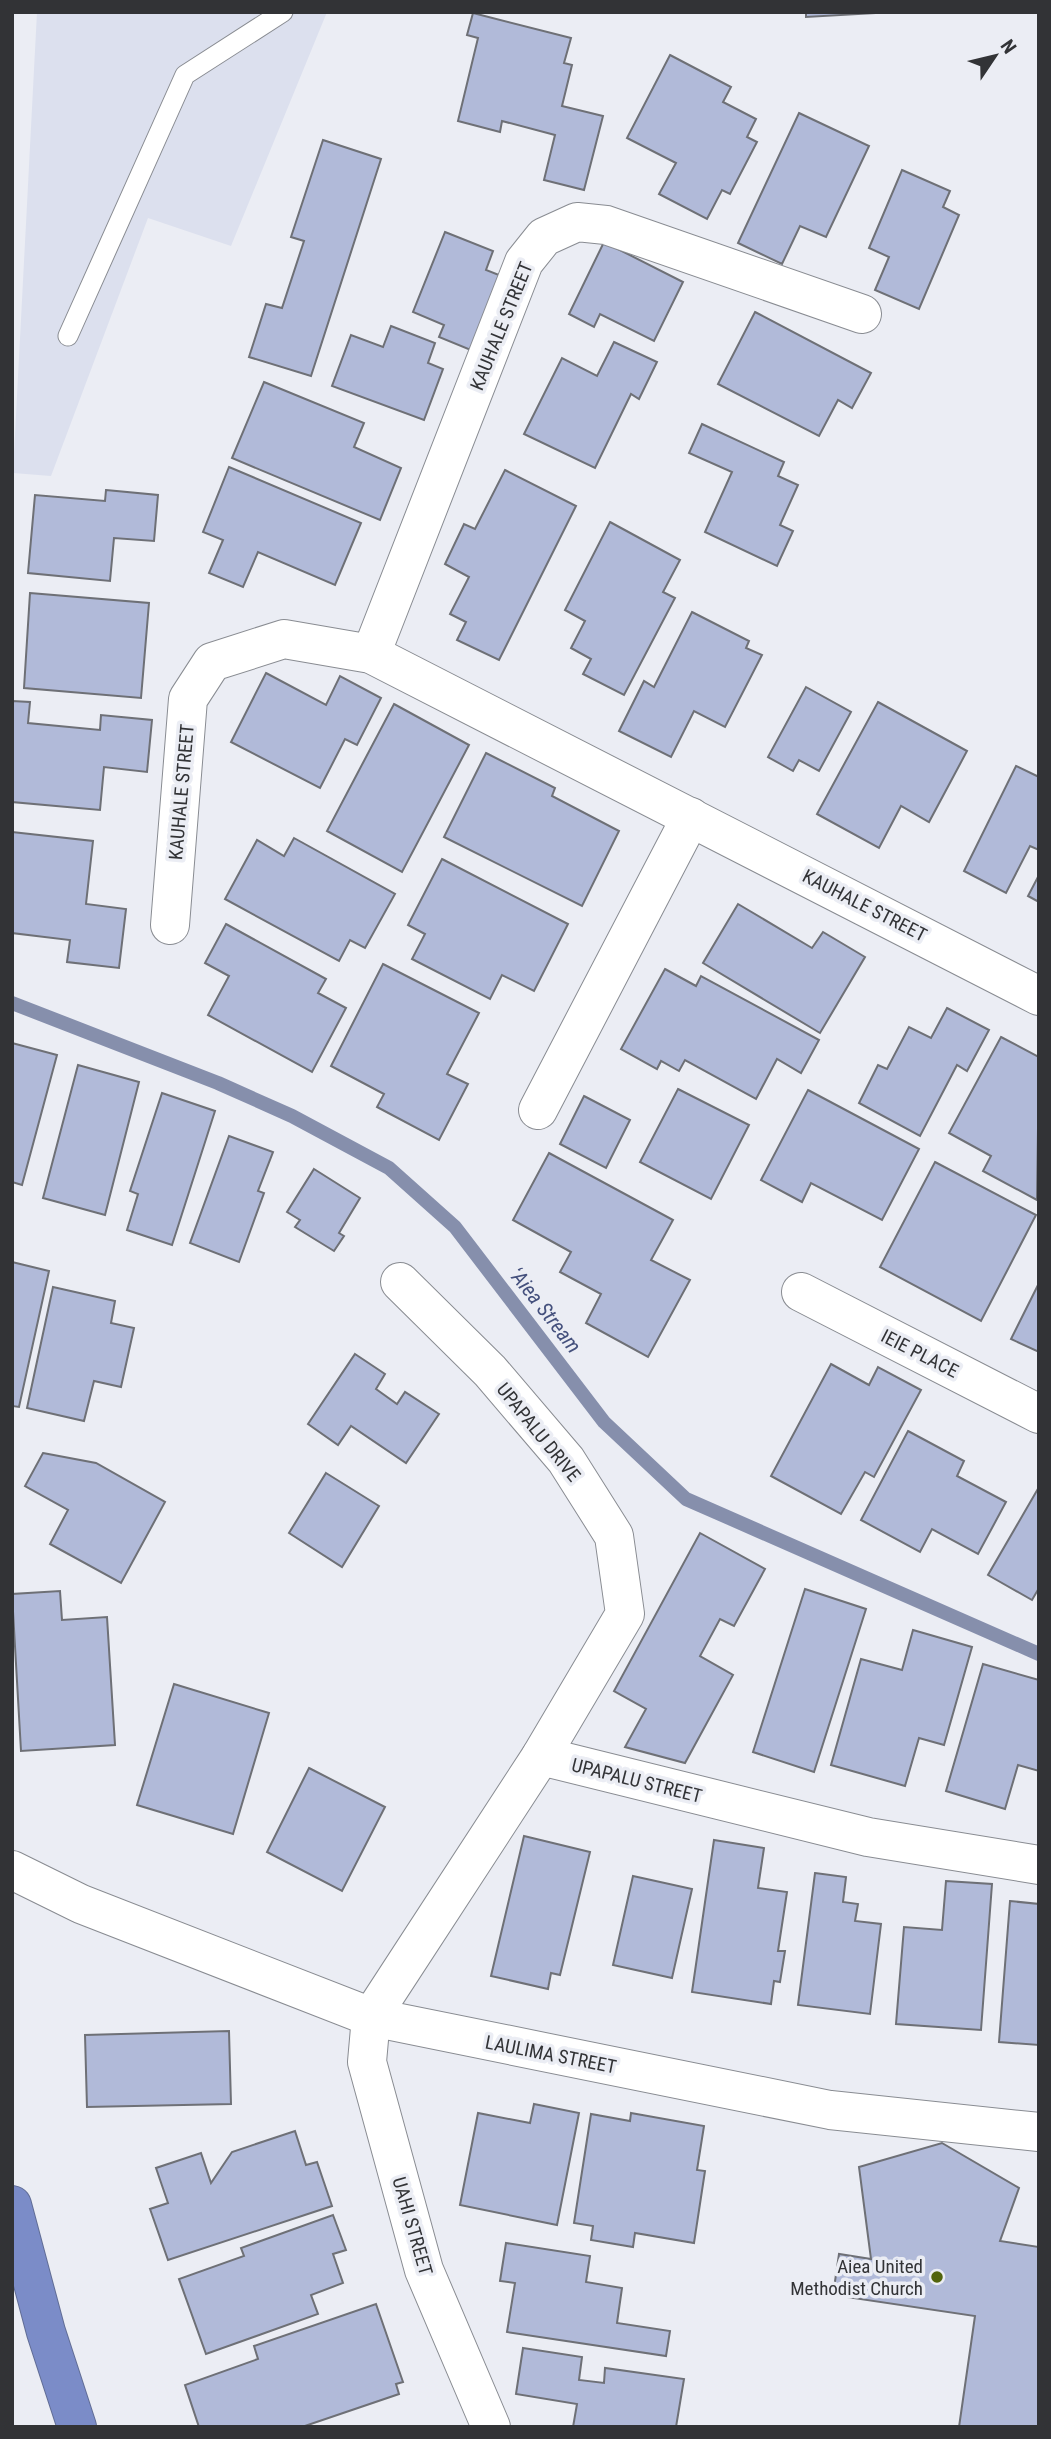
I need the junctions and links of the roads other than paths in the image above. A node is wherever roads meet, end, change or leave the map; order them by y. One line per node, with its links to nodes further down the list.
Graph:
1 (283, 12): 3 (lane)
2 (862, 314): 4 (street, KAUHALE STREET)
3 (68, 336)
4 (371, 654): 5 (street, KAUHALE STREET); 6 (street, KAUHALE STREET)
5 (691, 817): 7 (street, KAUHALE STREET); 8 (street)
6 (170, 925)
7 (1039, 996)
8 (538, 1110)
9 (400, 1282): 12 (street, UPAPALU DRIVE)
10 (801, 1292): 11 (street, IEIE PLACE)
11 (1039, 1414)
12 (541, 1756): 13 (street, UPAPALU STREET); 15 (street)
13 (1039, 1865)
14 (12, 1870): 15 (street, LAULIMA STREET)
15 (371, 2017): 16 (street, LAULIMA STREET); 19 (street, UAHI STREET)
16 (1039, 2132)
17 (12, 2205): 18 (highway)
18 (77, 2427)
19 (491, 2427)

